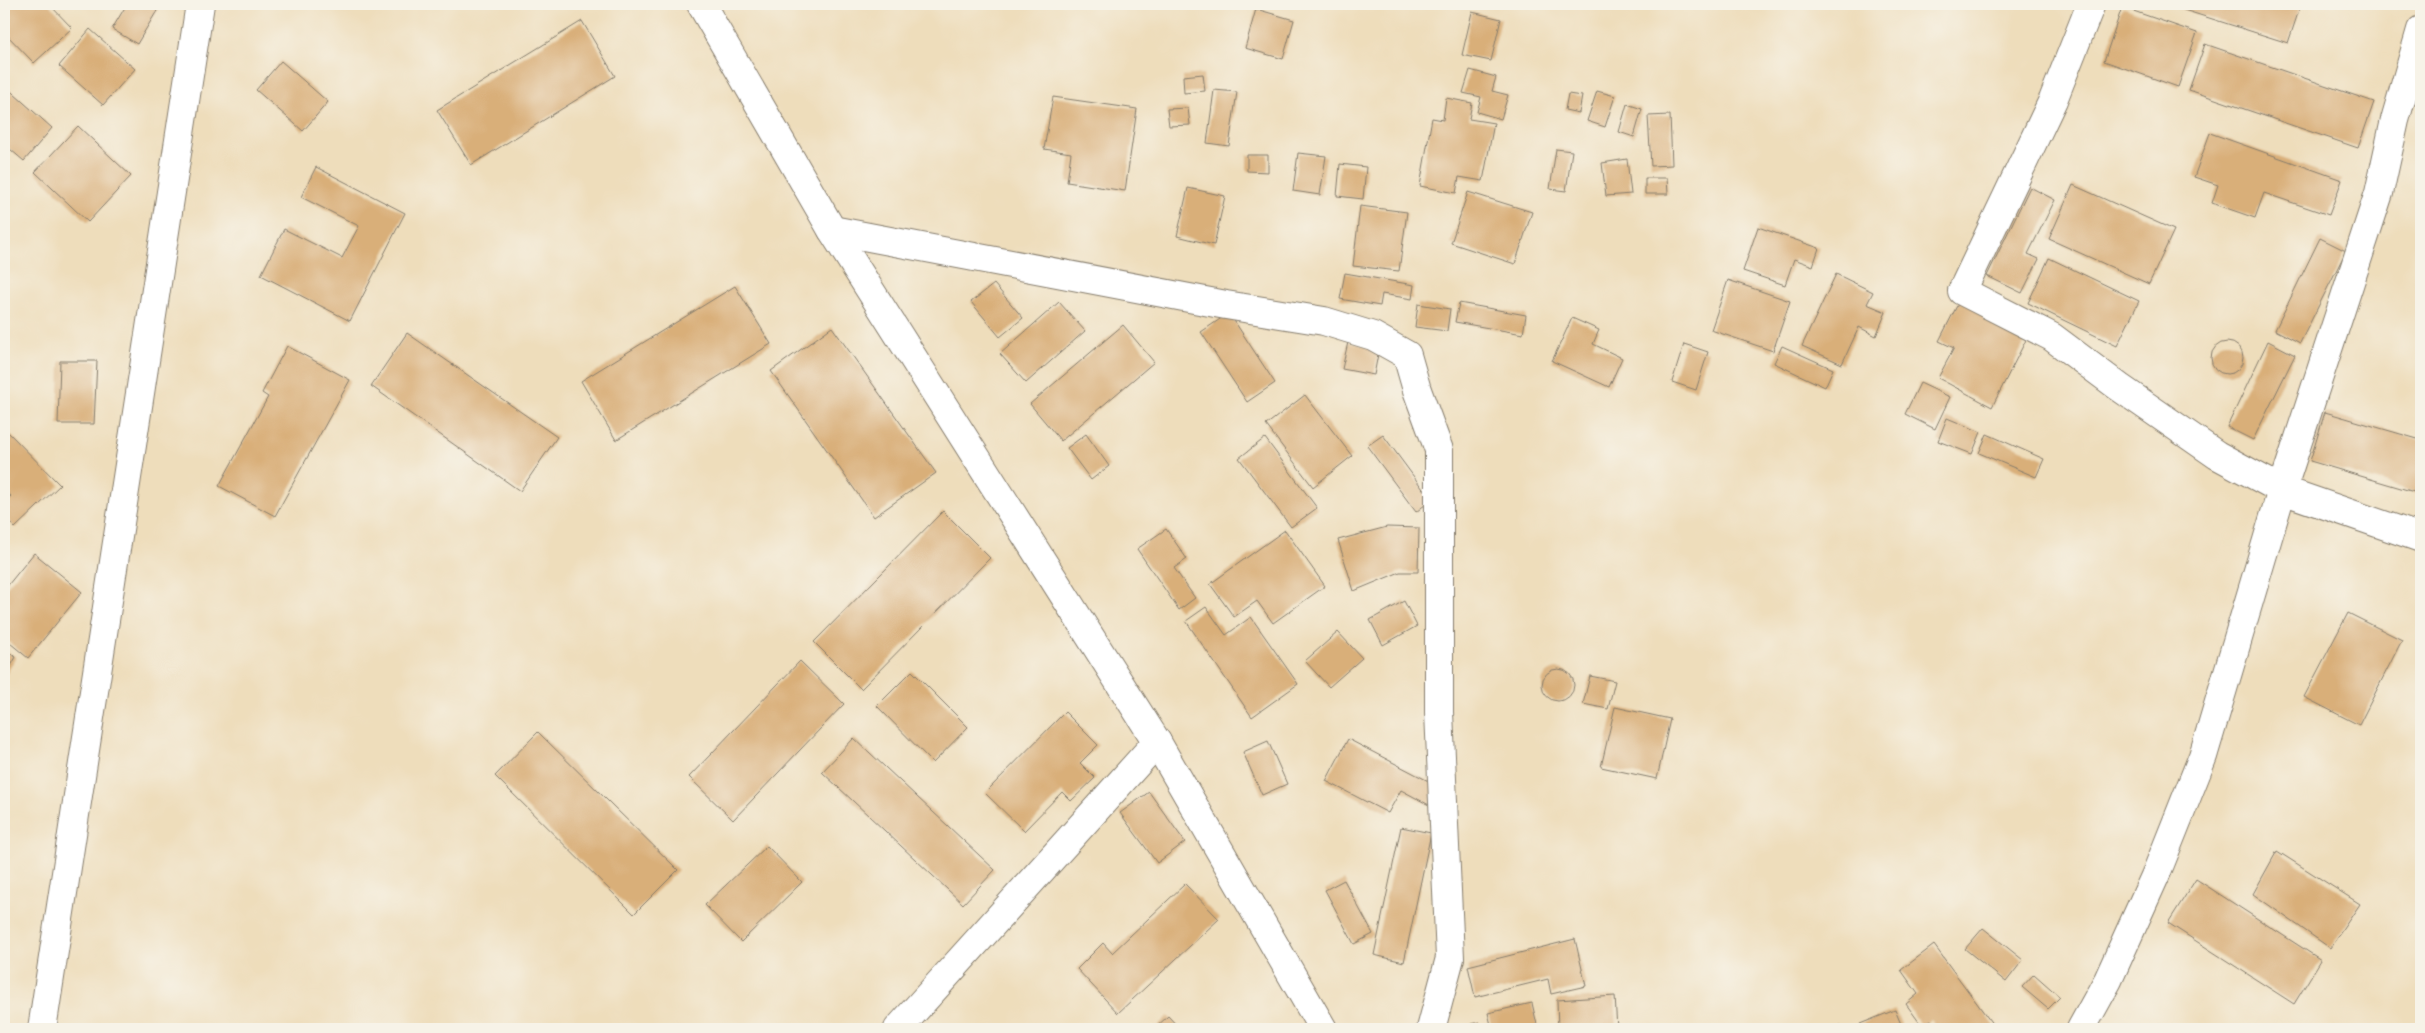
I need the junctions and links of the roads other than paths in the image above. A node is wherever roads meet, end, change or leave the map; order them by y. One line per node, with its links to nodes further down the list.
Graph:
1 (200, 4): 9 (street)
2 (701, 4): 5 (street)
3 (2091, 4): 6 (street)
4 (2421, 30): 6 (street)
5 (832, 230): 8 (street); 12 (street)
6 (2282, 490): 7 (street); 13 (street)
7 (2421, 538)
8 (1157, 742): 10 (street); 11 (street)
9 (42, 1029)
10 (898, 1029)
11 (1324, 1029)
12 (1431, 1029)
13 (2081, 1029)

